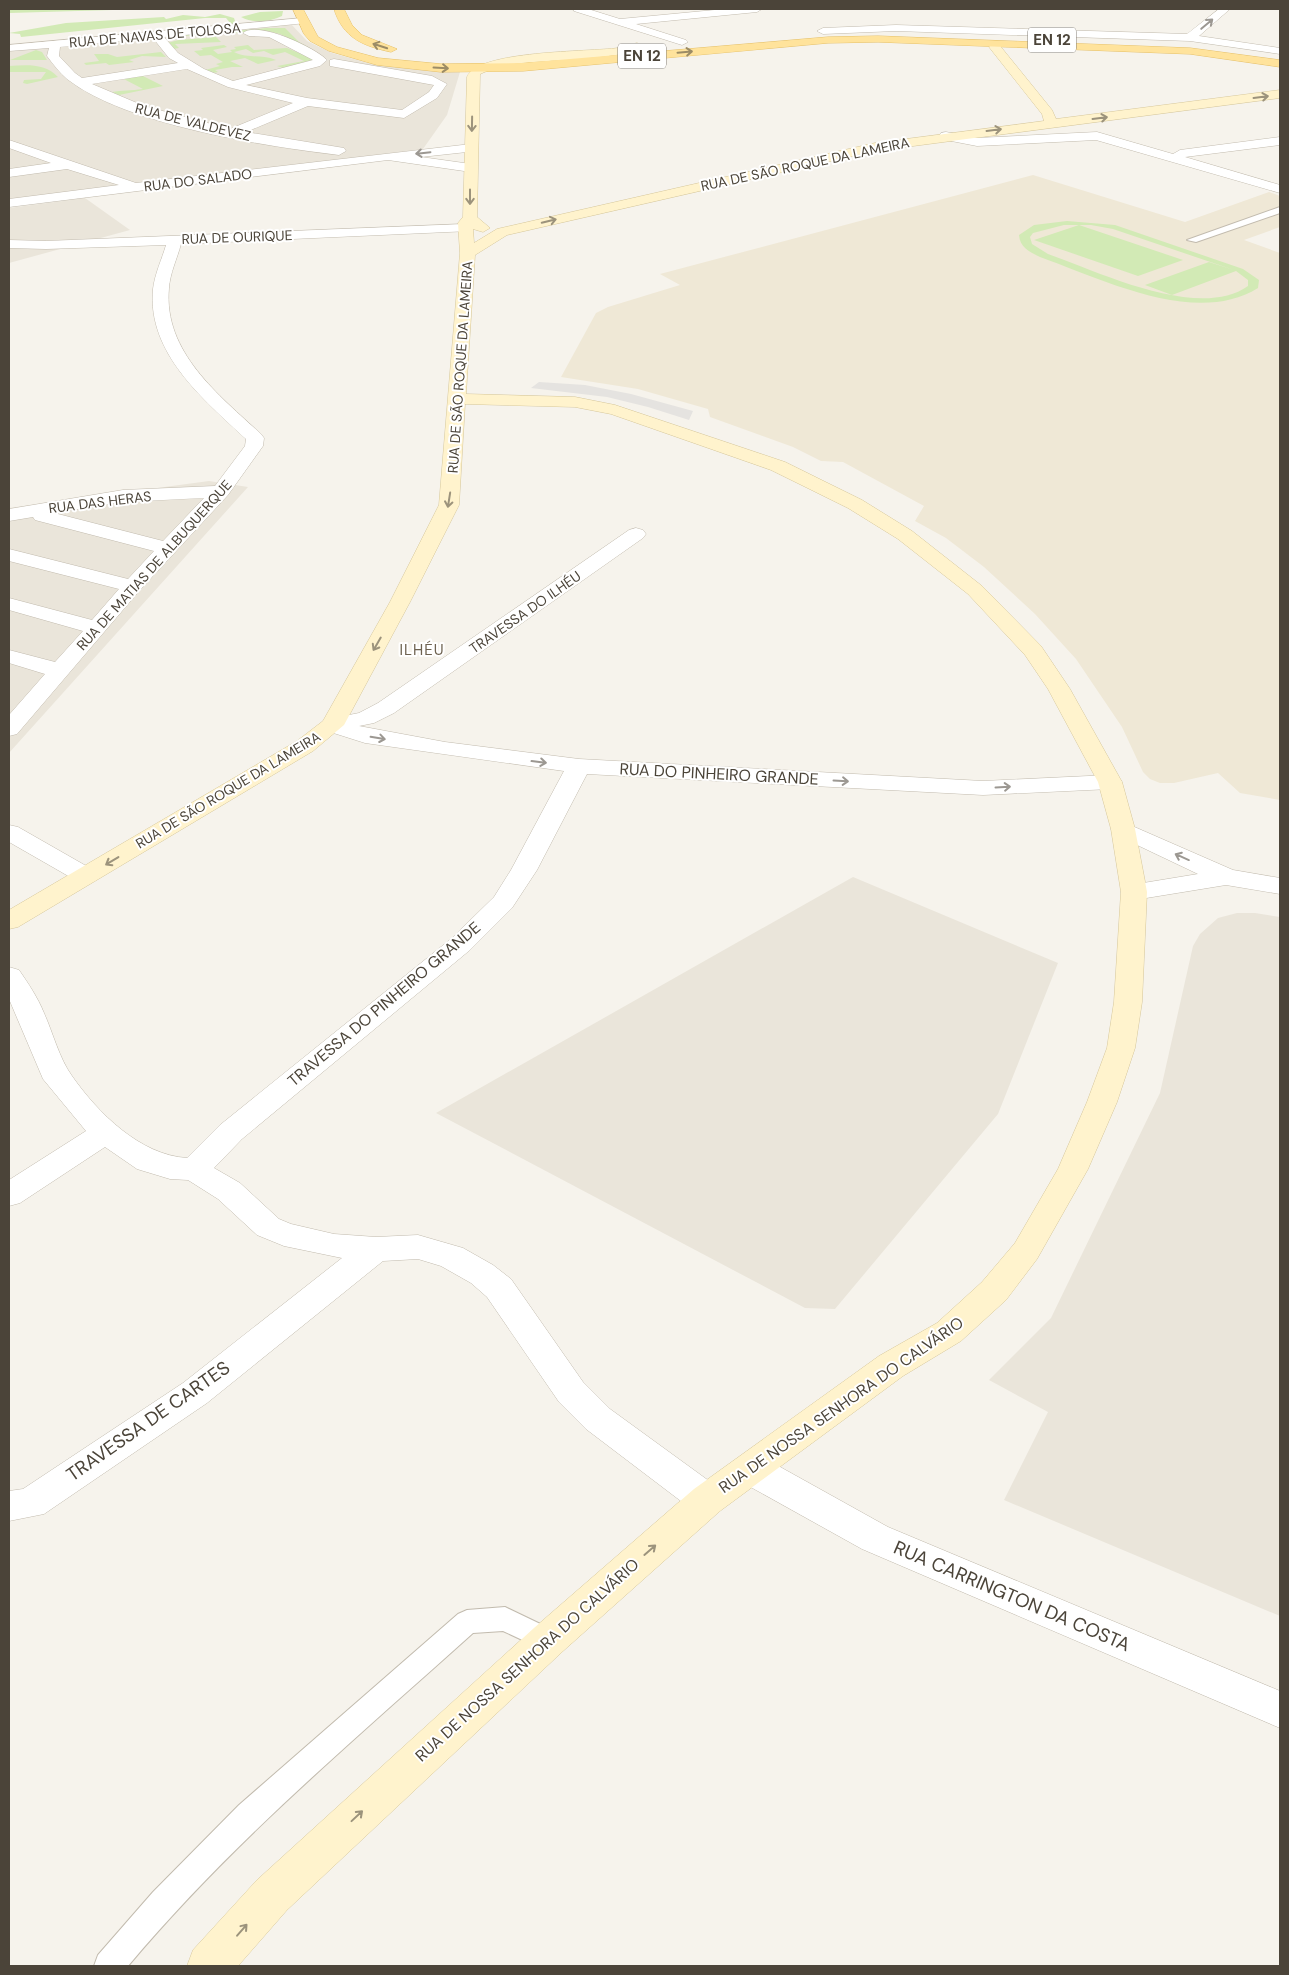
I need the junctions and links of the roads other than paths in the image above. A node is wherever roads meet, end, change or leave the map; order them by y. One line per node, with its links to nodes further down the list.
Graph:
1 (339, 9): 22 (main road, EN 12, one-way to 1)
2 (578, 9): 9 (street)
3 (757, 9): 9 (street)
4 (1225, 9): 16 (street, one-way to 4)
5 (1232, 9): 6 (street)
6 (1238, 9)
7 (300, 15): 15 (street, RUA DE NAVAS DE TOLOSA); 32 (main road, EN 12, one-way to 32)
8 (882, 18): 11 (street)
9 (619, 22): 17 (street)
10 (1116, 24): 13 (street)
11 (896, 28): 12 (street); 13 (street)
12 (823, 31): 17 (main road, EN 12); 26 (main road, EN 12)
13 (1123, 36): 16 (street)
14 (1272, 37): 20 (street)
15 (158, 38): 18 (street, RUA DE NAVAS DE TOLOSA); 27 (street); 30 (street)
16 (1190, 38): 20 (street)
17 (682, 42): 22 (main road, EN 12)
18 (55, 44): 21 (street, RUA DE NAVAS DE TOLOSA); 31 (street)
19 (997, 44): 29 (main road, EN 12); 32 (main road, EN 12, one-way to 19); 37 (main road)
20 (1240, 44): 24 (street)
21 (31, 46): 23 (street, RUA DE NAVAS DE TOLOSA); 25 (street)
22 (637, 46): 32 (main road)
23 (9, 48)
24 (1280, 51)
25 (9, 56)
26 (1280, 58)
27 (319, 62): 34 (street); 36 (street)
28 (42, 63): 31 (street)
29 (1280, 64)
30 (187, 65): 33 (street); 34 (street)
31 (60, 67): 33 (street, RUA DE VALDEVEZ)
32 (479, 69): 43 (main road, one-way to 43)
33 (80, 82): 38 (street, RUA DE VALDEVEZ)
34 (236, 85): 36 (street)
35 (1280, 94): 37 (main road, RUA DE SÃO ROQUE DA LAMEIRA, one-way to 35)
36 (307, 102): 38 (street)
37 (1052, 123): 39 (main road, RUA DE SÃO ROQUE DA LAMEIRA, one-way to 37)
38 (233, 133): 42 (street, RUA DE VALDEVEZ)
39 (946, 136): 44 (street); 55 (main road, RUA DE SÃO ROQUE DA LAMEIRA, one-way to 39)
40 (1280, 142): 44 (street)
41 (9, 144): 46 (street)
42 (307, 148): 45 (street, RUA DE VALDEVEZ); 47 (street)
43 (471, 148): 45 (street, RUA DO SALADO, one-way to 45); 48 (main road)
44 (1171, 155): 51 (street)
45 (388, 156): 47 (street, RUA DO SALADO); 48 (street, RUA DO SALADO)
46 (68, 165): 49 (street); 50 (street)
47 (292, 168): 50 (street, RUA DO SALADO)
48 (471, 168): 54 (main road, one-way to 54)
49 (9, 173)
50 (141, 187): 52 (street, RUA DO SALADO)
51 (1280, 188)
52 (9, 203)
53 (1280, 210): 57 (lane)
54 (468, 223): 55 (main road); 56 (street, RUA DE OURIQUE); 60 (main road)
55 (502, 232): 60 (main road, RUA DE SÃO ROQUE DA LAMEIRA)
56 (175, 239): 59 (street, RUA DE OURIQUE); 63 (street, RUA DE MATIAS DE ALBUQUERQUE)
57 (1192, 240)
58 (9, 244): 59 (street, RUA DE OURIQUE)
59 (46, 245): 61 (street)
60 (468, 253): 62 (main road, RUA DE SÃO ROQUE DA LAMEIRA)
61 (22, 258)
62 (458, 399): 75 (main road, RUA DE SÃO ROQUE DA LAMEIRA, one-way to 75); 77 (main road, RUA DE NOSSA SENHORA DO CALVÁRIO)
63 (221, 492): 64 (street, RUA DAS HERAS); 67 (street, RUA DE MATIAS DE ALBUQUERQUE)
64 (37, 510): 65 (street, RUA DAS HERAS); 67 (street)
65 (9, 515)
66 (636, 534): 75 (street, TRAVESSA DO ILHÉU)
67 (169, 549): 69 (street, RUA DE MATIAS DE ALBUQUERQUE)
68 (9, 555): 69 (street)
69 (133, 586): 71 (street, RUA DE MATIAS DE ALBUQUERQUE)
70 (9, 604): 71 (street)
71 (97, 628): 73 (street, RUA DE MATIAS DE ALBUQUERQUE)
72 (9, 656): 73 (street)
73 (60, 671): 74 (street, RUA DE MATIAS DE ALBUQUERQUE)
74 (12, 721)
75 (332, 725): 76 (street, RUA DO PINHEIRO GRANDE, one-way to 76); 80 (main road, RUA DE SÃO ROQUE DA LAMEIRA, one-way to 80)
76 (578, 766): 77 (street, RUA DO PINHEIRO GRANDE, one-way to 77); 87 (street, TRAVESSA DO PINHEIRO GRANDE)
77 (1110, 782): 78 (main road, RUA DE NOSSA SENHORA DO CALVÁRIO)
78 (1123, 829): 81 (street, one-way to 78); 83 (main road, RUA DE NOSSA SENHORA DO CALVÁRIO)
79 (9, 832): 80 (street)
80 (86, 876): 84 (main road, RUA DE SÃO ROQUE DA LAMEIRA)
81 (1226, 877): 82 (street); 83 (street)
82 (1280, 886)
83 (1134, 892): 90 (main road, RUA DE NOSSA SENHORA DO CALVÁRIO)
84 (9, 921)
85 (9, 976): 86 (street)
86 (108, 1133): 87 (street); 88 (street)
87 (194, 1170): 89 (street)
88 (9, 1195)
89 (376, 1249): 91 (street); 92 (street, TRAVESSA DE CARTES)
90 (751, 1469): 91 (main road, RUA DE NOSSA SENHORA DO CALVÁRIO); 94 (street, RUA CARRINGTON DA COSTA)
91 (707, 1500): 93 (main road, RUA DE NOSSA SENHORA DO CALVÁRIO, one-way to 91)
92 (9, 1506)
93 (548, 1640): 95 (lane); 96 (main road, RUA DE NOSSA SENHORA DO CALVÁRIO, one-way to 93)
94 (1280, 1710)
95 (109, 1966)
96 (210, 1966)

